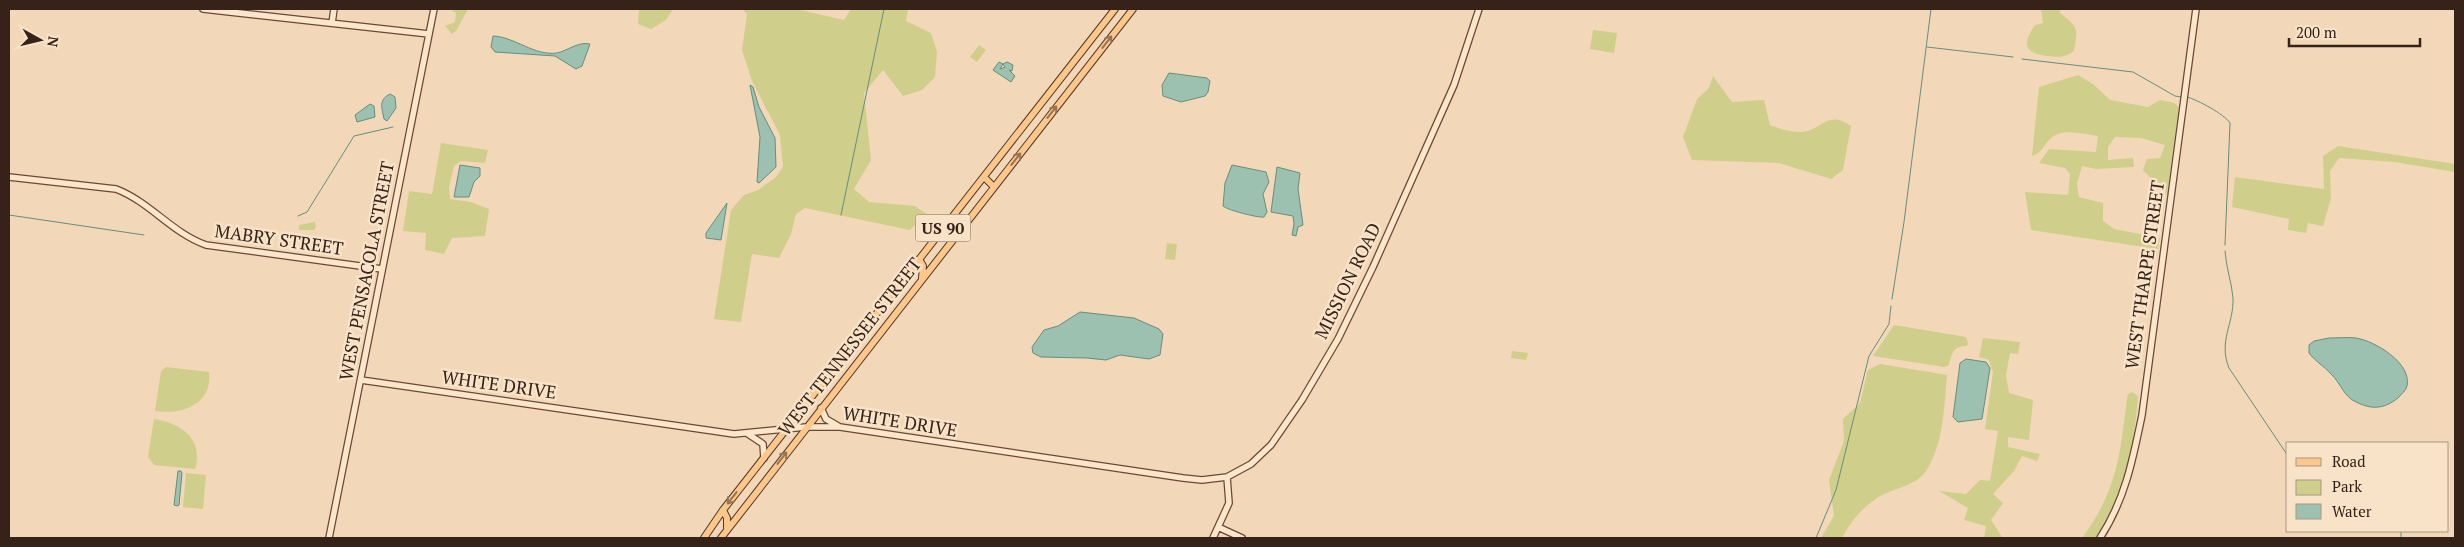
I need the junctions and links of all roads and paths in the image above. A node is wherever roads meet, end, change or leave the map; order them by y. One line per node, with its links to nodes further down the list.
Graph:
1 (203, 9): 8 (street)
2 (334, 9): 8 (street)
3 (434, 9): 9 (street, WEST PENSACOLA STREET)
4 (1115, 9): 10 (main road, WEST TENNESSEE STREET / US 90)
5 (1133, 9): 11 (main road, WEST TENNESSEE STREET / US 90, one-way to 5)
6 (1478, 9): 25 (street, MISSION ROAD)
7 (2196, 9): 34 (street, WEST THARPE STREET)
8 (332, 23): 9 (street)
9 (429, 34): 16 (street, WEST PENSACOLA STREET)
10 (1055, 85): 11 (main road); 13 (main road, WEST TENNESSEE STREET / US 90)
11 (1067, 93): 14 (main road, WEST TENNESSEE STREET / US 90, one-way to 11)
12 (9, 177): 16 (street, MABRY STREET)
13 (984, 177): 14 (main road); 15 (main road, WEST TENNESSEE STREET / US 90)
14 (994, 187): 17 (main road, WEST TENNESSEE STREET / US 90)
15 (919, 259): 17 (main road); 22 (main road, WEST TENNESSEE STREET / US 90)
16 (382, 269): 18 (street, WEST PENSACOLA STREET)
17 (922, 279): 19 (main road, WEST TENNESSEE STREET / US 90)
18 (360, 380): 23 (street, WHITE DRIVE); 29 (street, WEST PENSACOLA STREET)
19 (822, 408): 20 (main road, WEST TENNESSEE STREET / US 90); 21 (street)
20 (806, 427): 21 (street, WHITE DRIVE); 22 (street, WHITE DRIVE); 28 (main road, WEST TENNESSEE STREET / US 90, one-way to 20)
21 (840, 427): 25 (street, WHITE DRIVE)
22 (786, 429): 23 (street, WHITE DRIVE); 24 (main road, WEST TENNESSEE STREET / US 90)
23 (746, 433): 24 (street)
24 (764, 458): 26 (main road, WEST TENNESSEE STREET / US 90, one-way to 26)
25 (1227, 477): 27 (street)
26 (723, 510): 28 (main road); 30 (main road, WEST TENNESSEE STREET / US 90)
27 (1218, 527): 32 (street); 33 (street)
28 (726, 530): 31 (main road, WEST TENNESSEE STREET / US 90)
29 (329, 538)
30 (704, 538)
31 (721, 538)
32 (1212, 538)
33 (1242, 538)
34 (2100, 538)

